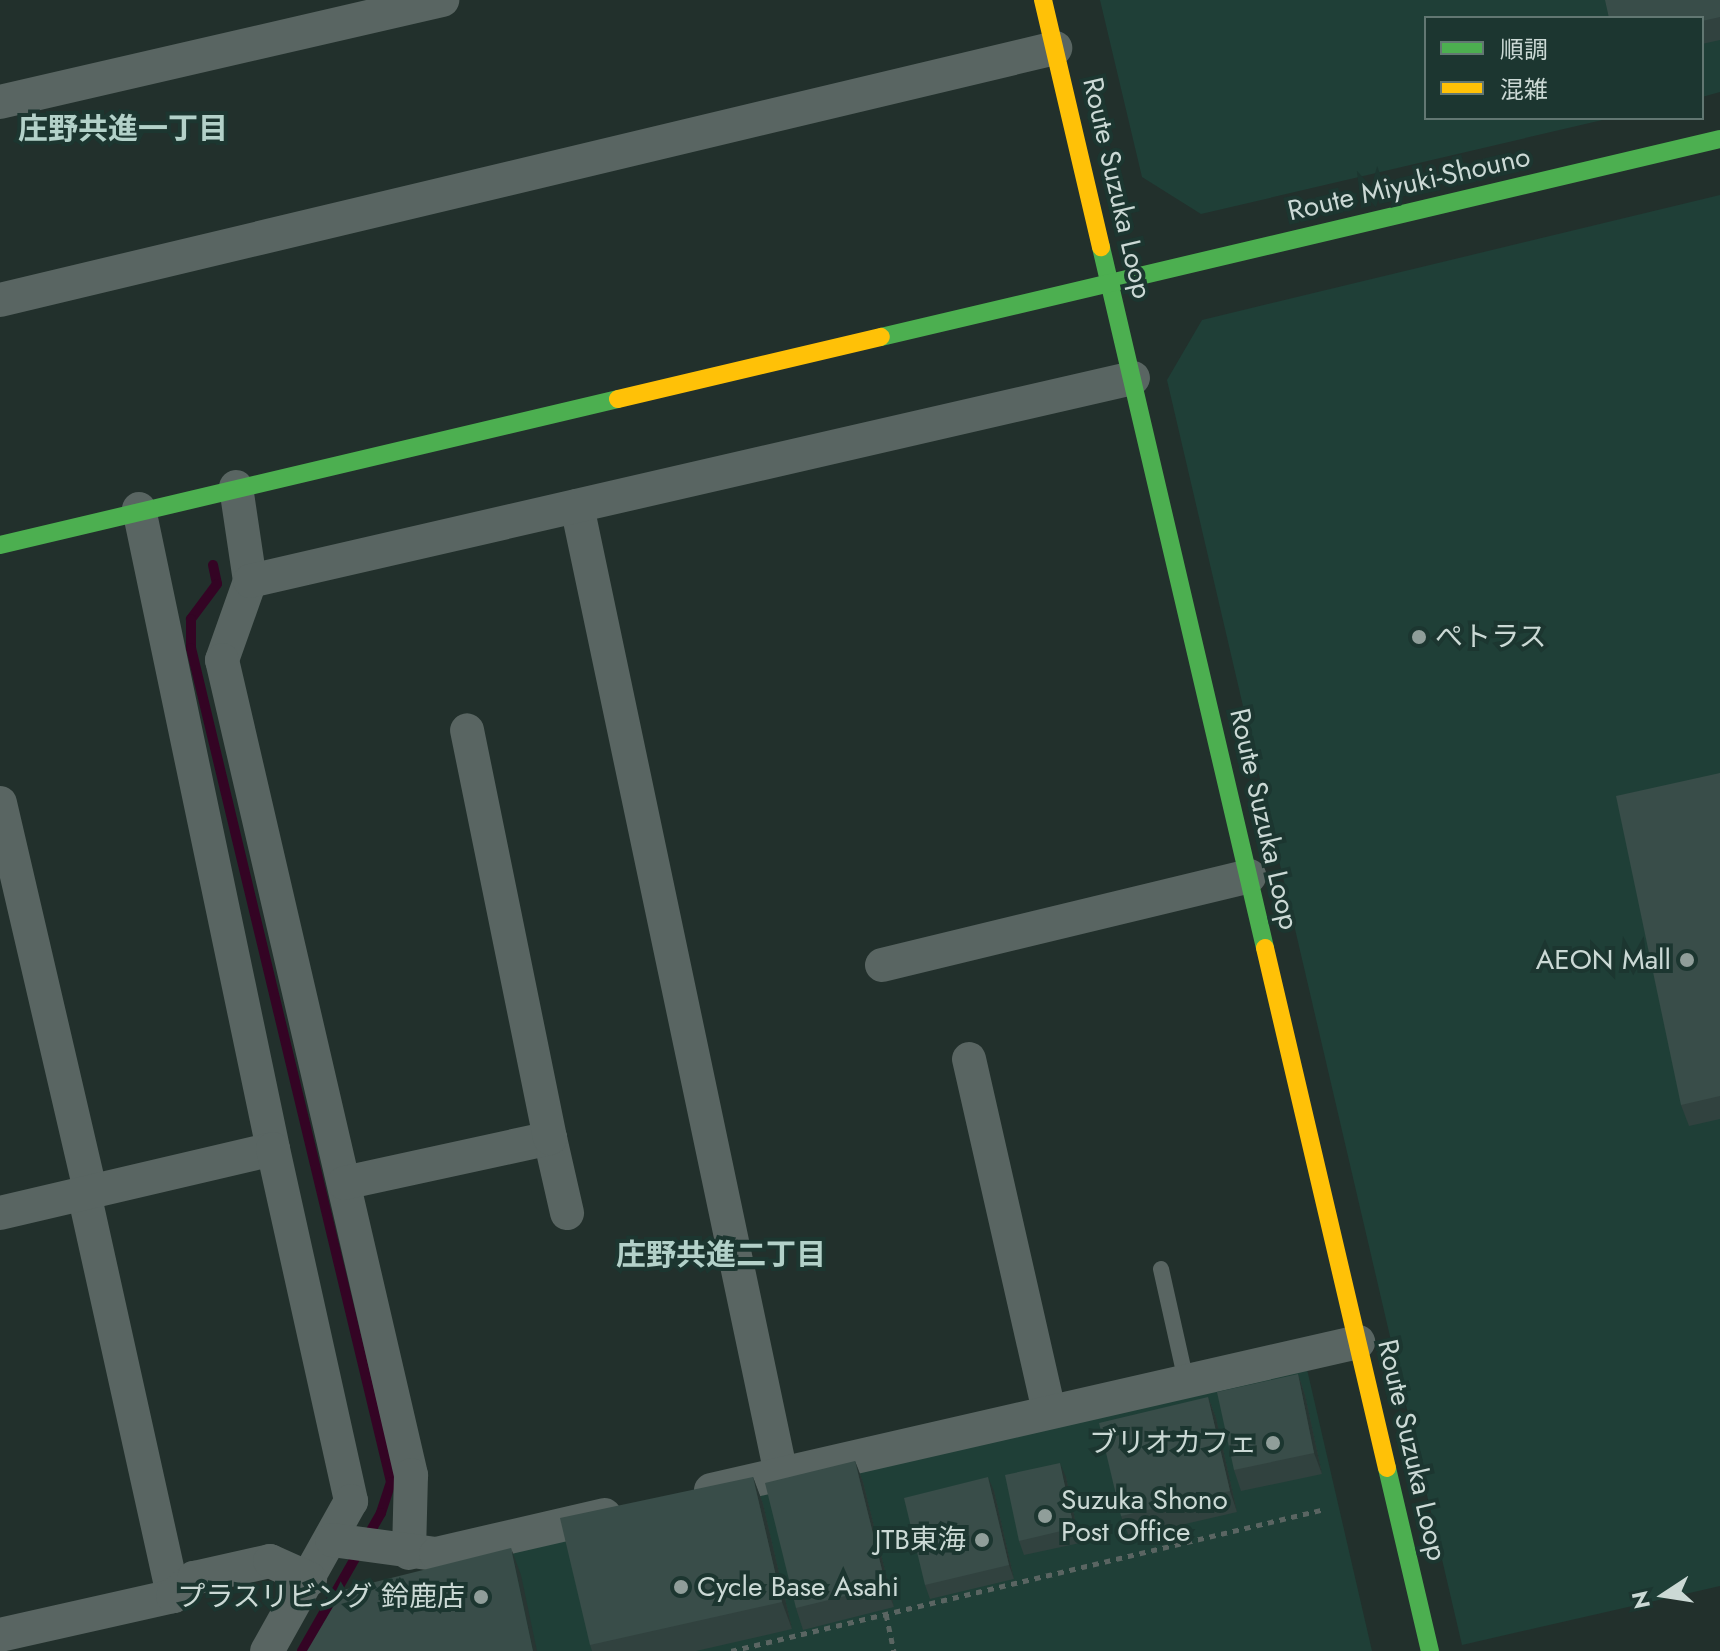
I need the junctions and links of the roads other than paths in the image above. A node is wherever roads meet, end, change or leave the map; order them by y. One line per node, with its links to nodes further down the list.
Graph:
1 (442, 0): 4 (street)
2 (1043, 0): 3 (main road, Route Suzuka Loop)
3 (1055, 48): 6 (main road, Route Suzuka Loop); 7 (street)
4 (0, 102)
5 (1720, 139): 6 (main road, Route Miyuki-Shouno)
6 (1110, 283): 8 (main road, Route Suzuka Loop); 9 (main road, Route Miyuki-Shouno)
7 (0, 300)
8 (1133, 378): 10 (street); 16 (main road, Route Suzuka Loop)
9 (236, 487): 11 (main road, Route Miyuki-Shouno); 13 (street)
10 (577, 506): 13 (street); 31 (street)
11 (139, 509): 12 (main road, Route Miyuki-Shouno); 20 (street)
12 (0, 545)
13 (250, 581): 18 (street)
14 (467, 730): 21 (street)
15 (0, 803): 24 (street)
16 (1249, 876): 17 (street); 28 (main road, Route Suzuka Loop)
17 (882, 965)
18 (307, 1058): 20 (street); 23 (street)
19 (969, 1059): 30 (street)
20 (265, 1069): 22 (street)
21 (550, 1138): 23 (street); 26 (street)
22 (273, 1149): 24 (street); 32 (street)
23 (344, 1183): 33 (street)
24 (87, 1192): 25 (street); 35 (street)
25 (0, 1213)
26 (567, 1213)
27 (1161, 1269): 29 (lane)
28 (1358, 1342): 29 (street); 38 (main road, Route Suzuka Loop)
29 (1186, 1381): 30 (street)
30 (1049, 1412): 31 (street)
31 (781, 1474): 33 (street)
32 (332, 1540): 33 (street); 34 (street)
33 (409, 1553)
34 (310, 1579): 35 (street); 37 (street)
35 (173, 1596): 36 (street)
36 (0, 1635)
37 (267, 1651)
38 (1430, 1651)

